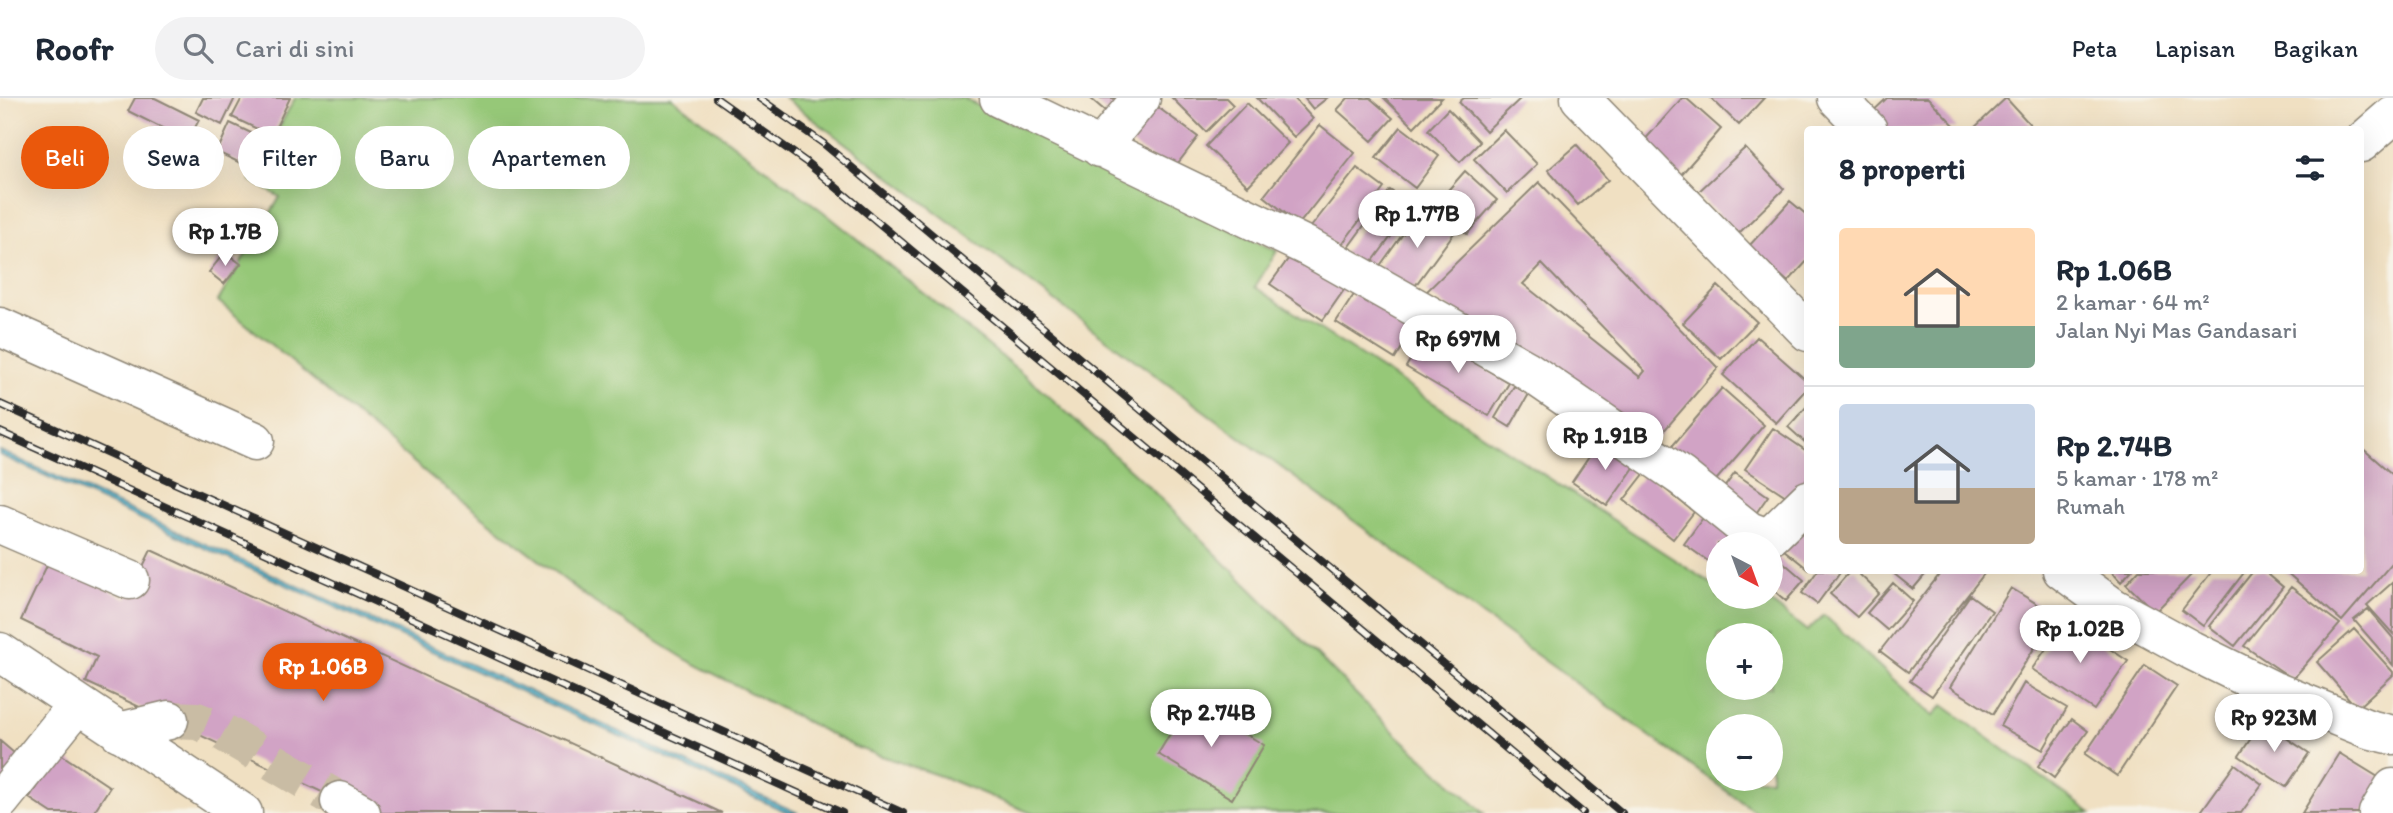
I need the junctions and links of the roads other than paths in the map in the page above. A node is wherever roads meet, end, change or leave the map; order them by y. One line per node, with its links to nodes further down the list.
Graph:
1 (999, 98): 8 (street)
2 (1142, 98): 8 (street)
3 (1580, 98): 10 (street)
4 (1837, 98): 6 (street)
5 (2393, 115): 7 (street)
6 (1864, 126)
7 (2364, 140)
8 (1100, 148): 12 (street)
9 (0, 327): 11 (street)
10 (1804, 328)
11 (255, 441)
12 (1804, 504)
13 (0, 524): 15 (street)
14 (2067, 574): 20 (street)
15 (130, 580)
16 (0, 652): 17 (street)
17 (77, 705): 19 (street); 22 (street)
18 (169, 720): 19 (street)
19 (120, 732): 23 (street)
20 (2393, 735)
21 (2393, 789): 24 (street)
22 (0, 802)
23 (243, 813)
24 (2378, 813)

